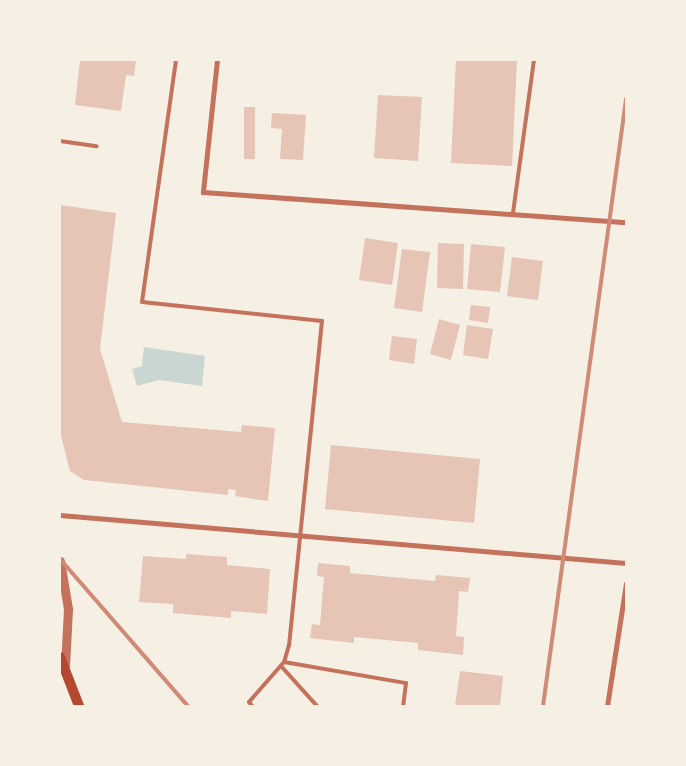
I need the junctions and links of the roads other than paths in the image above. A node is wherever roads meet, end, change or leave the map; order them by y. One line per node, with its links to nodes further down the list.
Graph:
1 (176, 60): 9 (lane)
2 (216, 60): 6 (street)
3 (534, 60): 6 (lane)
4 (60, 141): 5 (lane)
5 (97, 146)
6 (513, 213): 7 (street)
7 (626, 222)
8 (60, 515): 9 (street)
9 (299, 535): 11 (street); 14 (lane)
10 (60, 561): 13 (street)
11 (626, 563)
12 (626, 583): 20 (street)
13 (63, 662): 16 (main road)
14 (284, 662): 15 (lane); 19 (lane)
15 (281, 666): 17 (lane); 18 (lane)
16 (79, 706)
17 (252, 706)
18 (317, 706)
19 (403, 706)
20 (607, 706)

